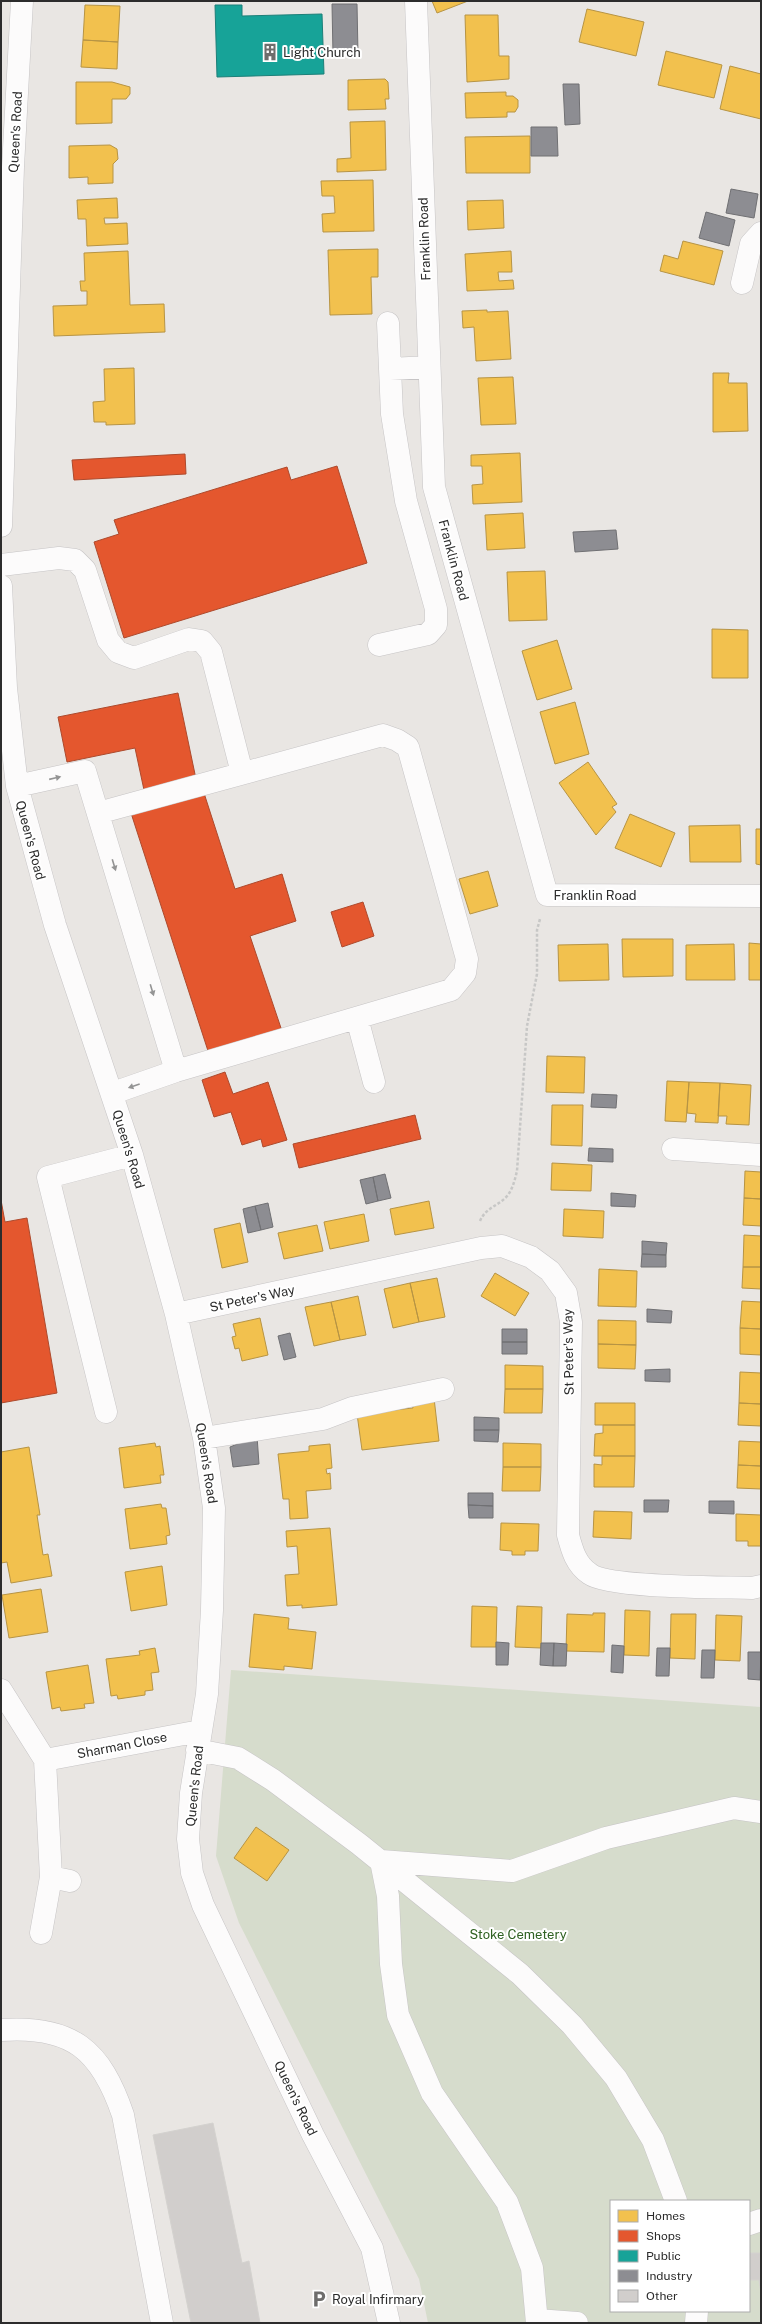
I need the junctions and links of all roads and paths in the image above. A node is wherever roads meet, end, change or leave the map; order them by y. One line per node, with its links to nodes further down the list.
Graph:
1 (22, 1): 8 (street, Queen's Road)
2 (416, 1): 6 (street, Franklin Road)
3 (761, 233): 4 (street)
4 (742, 283)
5 (388, 323): 7 (street)
6 (429, 367): 7 (street); 15 (street, Franklin Road)
7 (390, 369): 11 (street)
8 (1, 526)
9 (1, 565): 12 (street)
10 (1, 586): 13 (street, Queen's Road)
11 (379, 645)
12 (242, 774): 14 (street); 17 (street)
13 (17, 786): 14 (street, one-way to 14); 20 (street, Queen's Road)
14 (98, 813): 18 (street, one-way to 18)
15 (547, 895): 16 (street, Franklin Road); 24 (path)
16 (761, 896)
17 (357, 1018): 18 (street); 19 (street)
18 (176, 1071): 20 (street, one-way to 20)
19 (374, 1082)
20 (113, 1093): 22 (street, Queen's Road)
21 (673, 1150): 23 (street)
22 (132, 1155): 25 (street, Queen's Road); 27 (street)
23 (761, 1155)
24 (481, 1248): 25 (street, St Peter's Way); 29 (street, St Peter's Way)
25 (176, 1314): 28 (street, Queen's Road)
26 (443, 1389): 28 (street)
27 (106, 1412)
28 (204, 1438): 31 (street, Queen's Road)
29 (761, 1586)
30 (1, 1690): 32 (street)
31 (198, 1740): 32 (street, Sharman Close); 34 (street); 43 (street, Queen's Road)
32 (45, 1760): 35 (street)
33 (761, 1812): 34 (street)
34 (381, 1862): 37 (street); 41 (street)
35 (41, 1933)
36 (1, 2030): 42 (street)
37 (676, 2200)
38 (761, 2220): 39 (street)
39 (750, 2224)
40 (697, 2312): 45 (street)
41 (537, 2321): 44 (street)
42 (162, 2323)
43 (389, 2323)
44 (577, 2323)
45 (696, 2323)

